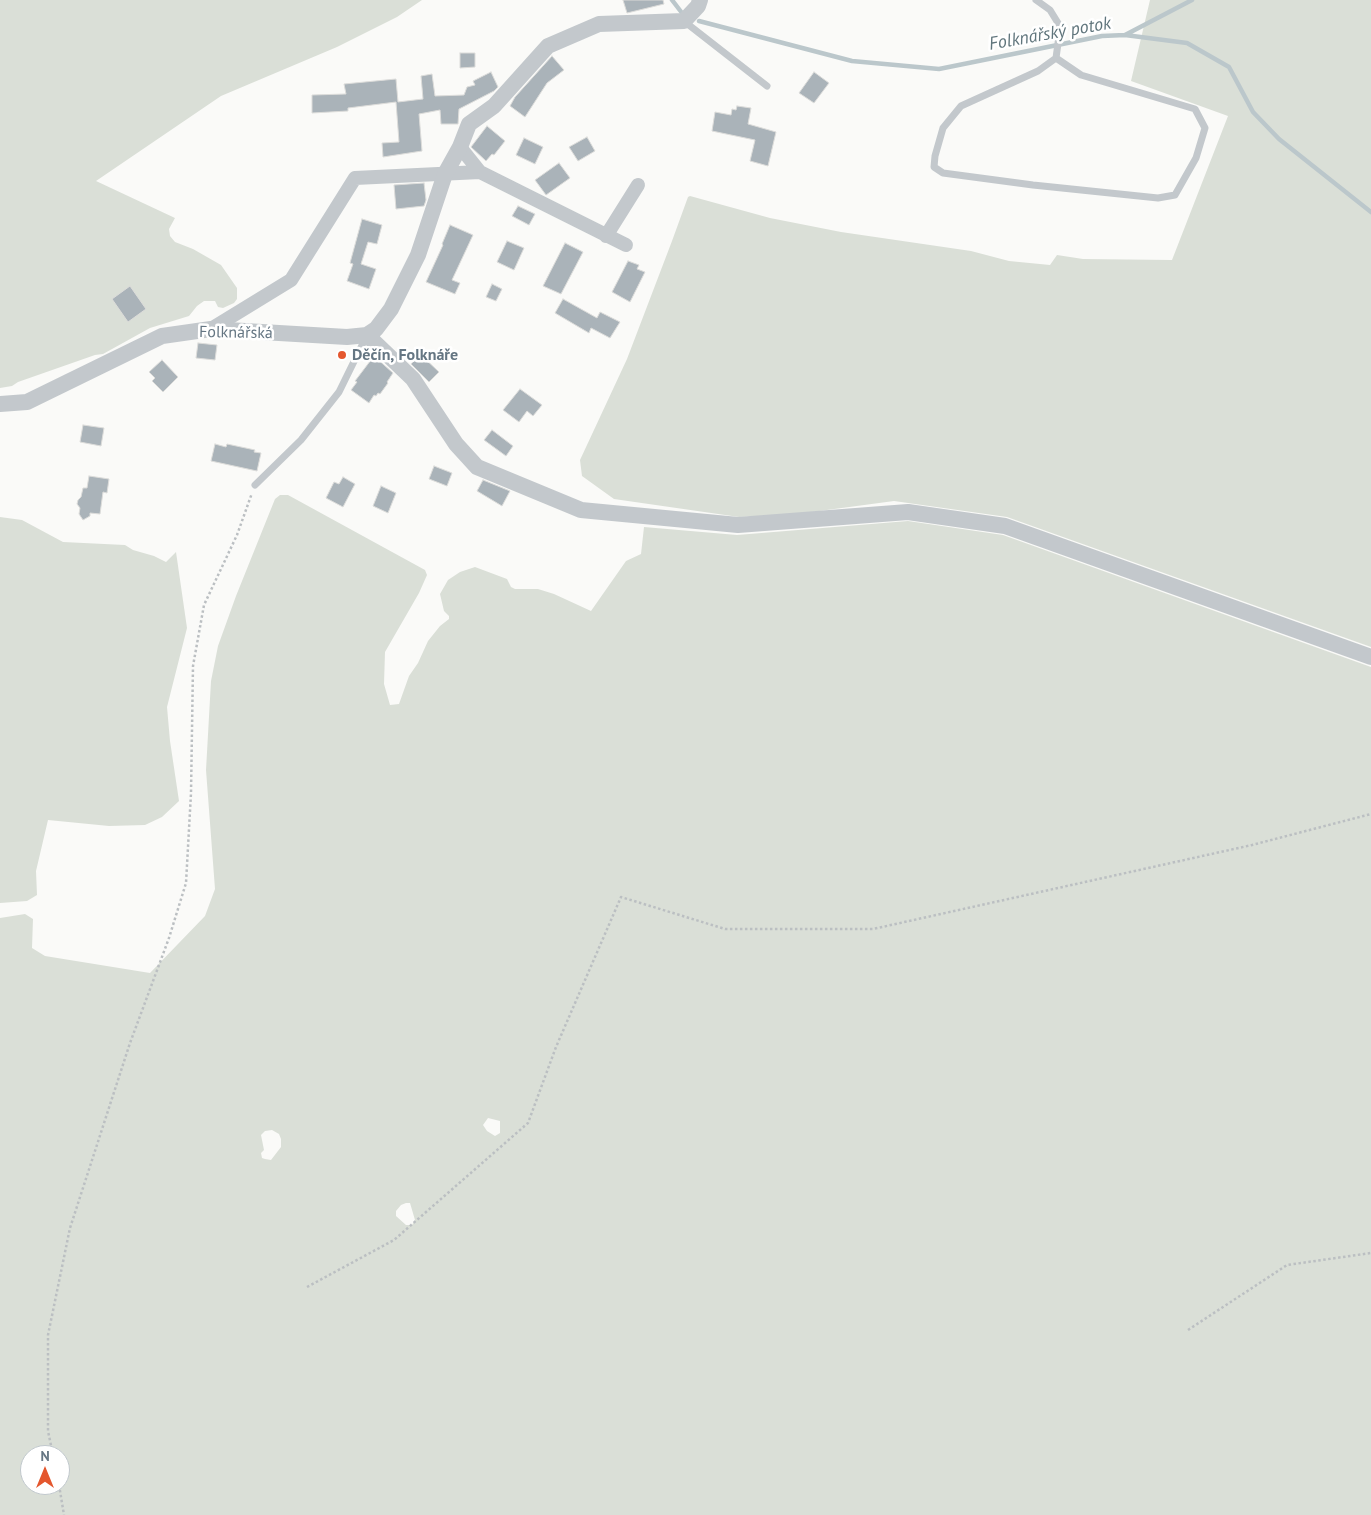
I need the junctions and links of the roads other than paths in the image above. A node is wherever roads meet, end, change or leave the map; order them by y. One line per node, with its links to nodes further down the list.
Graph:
1 (700, 0): 3 (street)
2 (1036, 0): 4 (lane)
3 (684, 21): 5 (lane); 6 (street)
4 (1056, 58): 4 (lane)
5 (767, 86)
6 (460, 147): 7 (street); 8 (street)
7 (480, 172): 8 (street); 10 (street)
8 (445, 174): 12 (street); 13 (street)
9 (638, 185): 10 (street)
10 (606, 236): 11 (street)
11 (626, 245)
12 (211, 329): 13 (street, Folknářská); 14 (street, Folknářská)
13 (367, 335): 15 (lane); 16 (street)
14 (0, 404)
15 (255, 485)
16 (1371, 657)

